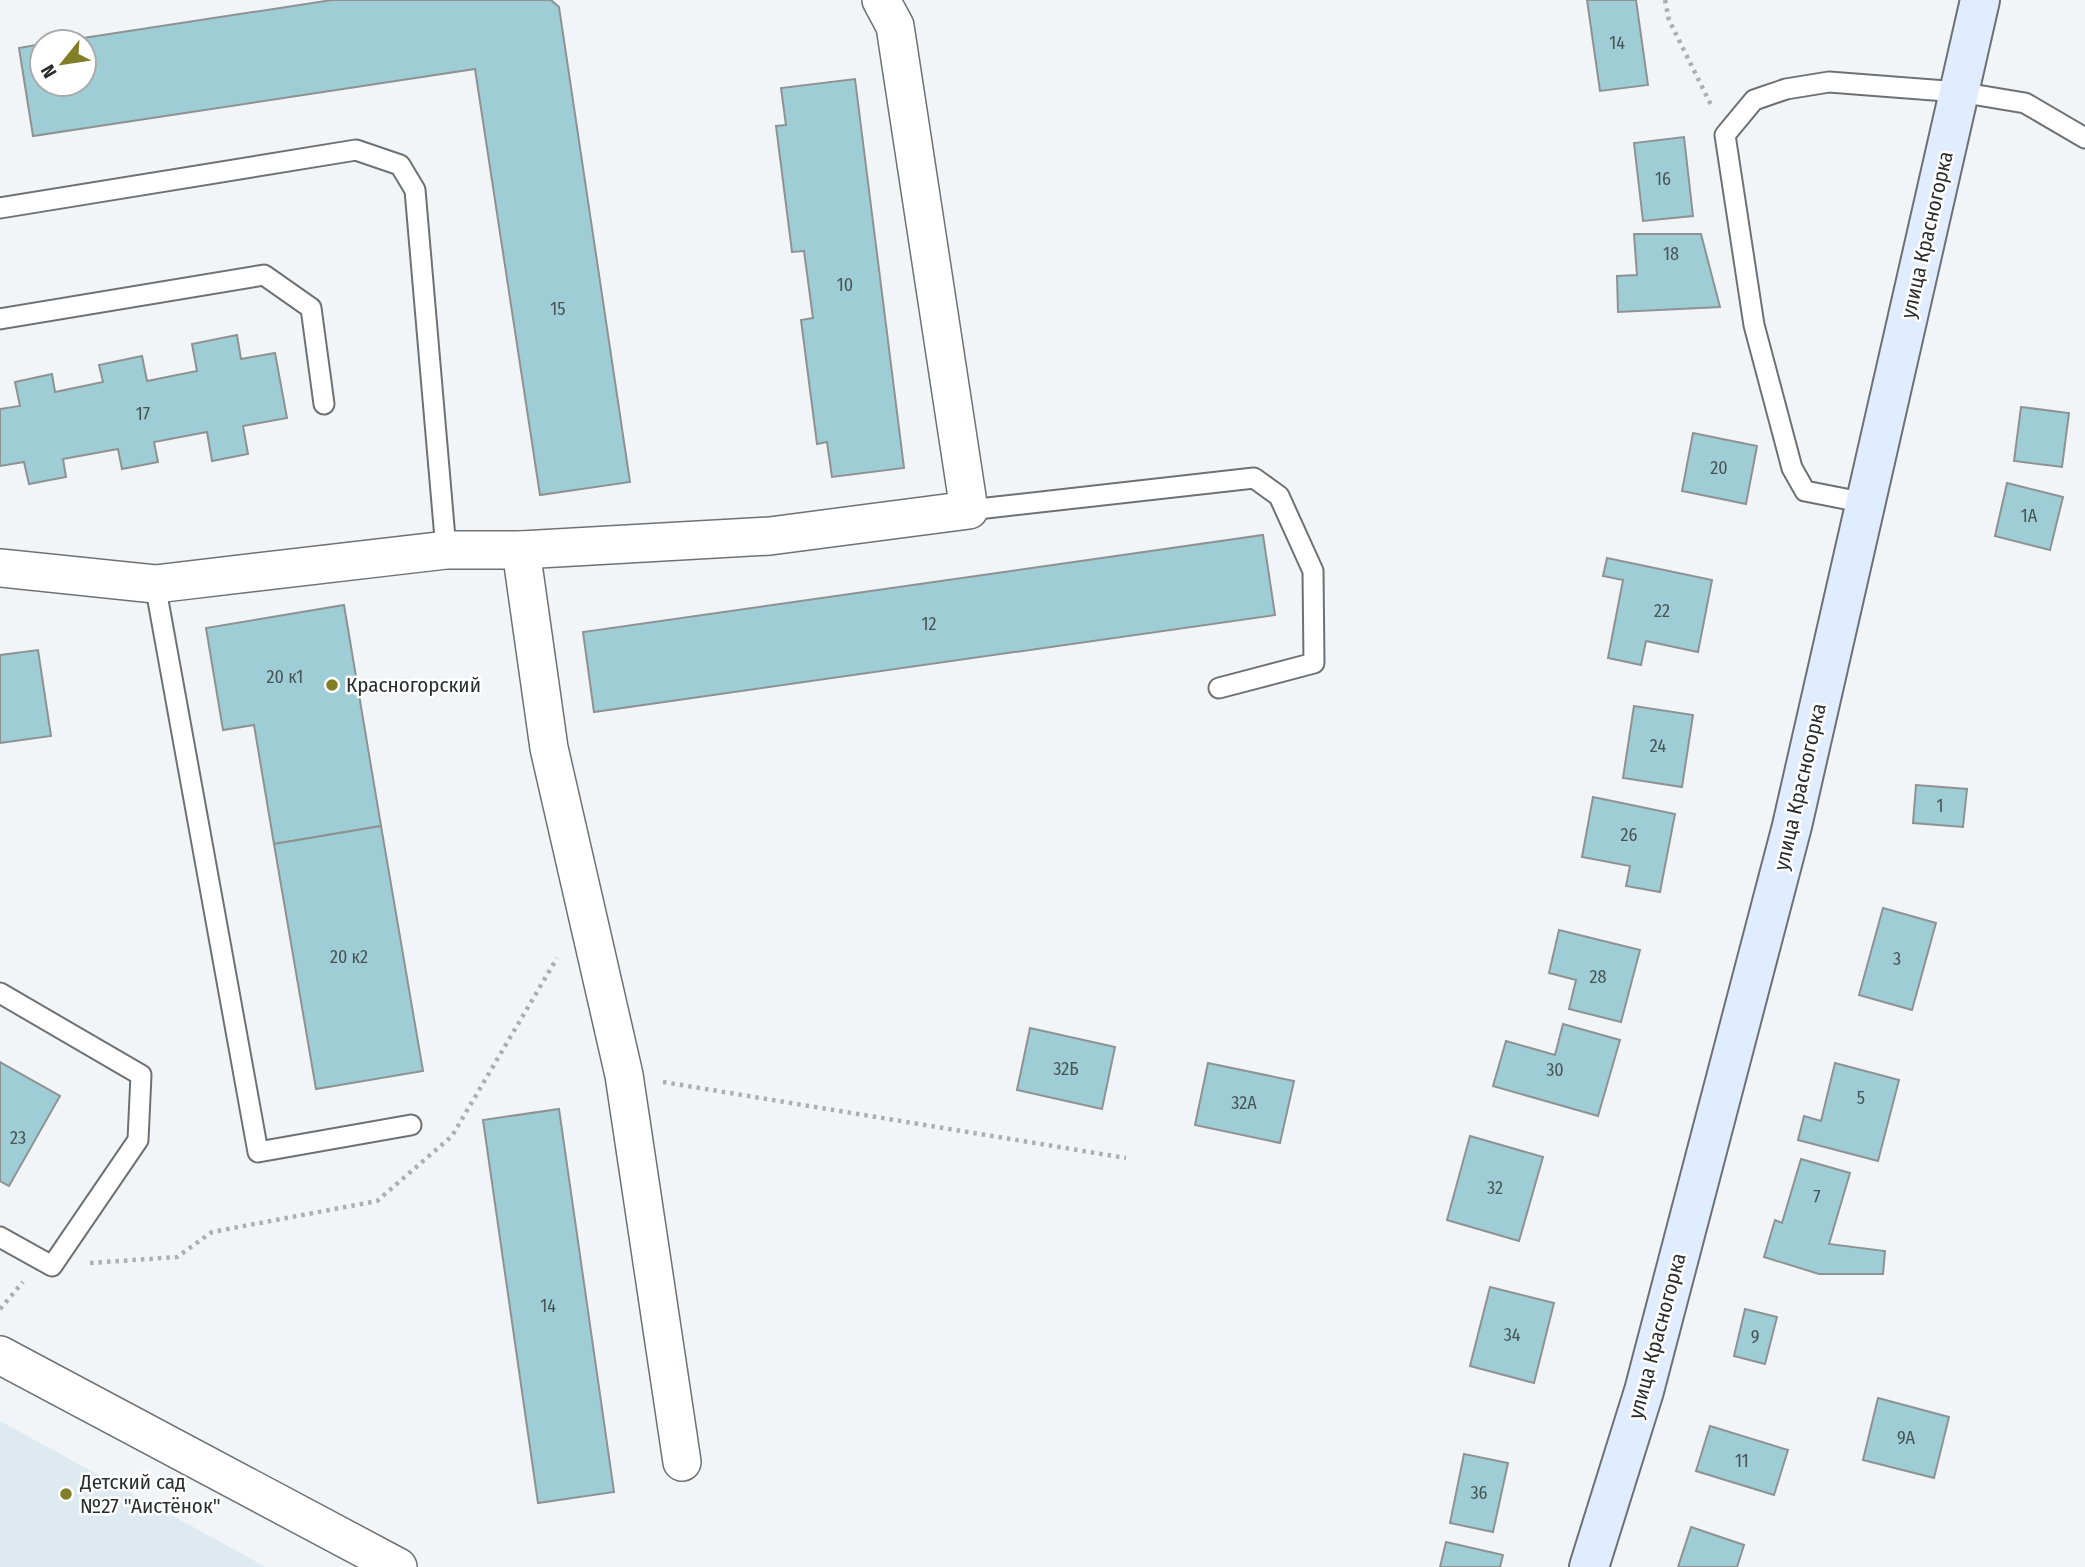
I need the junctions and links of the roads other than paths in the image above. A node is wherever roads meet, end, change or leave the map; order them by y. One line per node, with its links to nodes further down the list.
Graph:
1 (881, 0): 9 (street)
2 (1980, 0): 3 (main road, улица Красногорка)
3 (1959, 92): 4 (lane); 8 (main road, улица Красногорка); 8 (lane)
4 (2085, 138)
5 (0, 208): 10 (lane)
6 (0, 320): 7 (lane)
7 (324, 404)
8 (1866, 503): 21 (main road, улица Красногорка)
9 (969, 510): 11 (street); 14 (lane)
10 (446, 550): 11 (street); 13 (street)
11 (521, 550): 19 (street)
12 (0, 568): 13 (street)
13 (155, 584): 16 (lane)
14 (1219, 688)
15 (0, 993): 17 (lane)
16 (411, 1125)
17 (0, 1237)
18 (0, 1355): 20 (street)
19 (682, 1462)
20 (398, 1567)
21 (1589, 1567)

